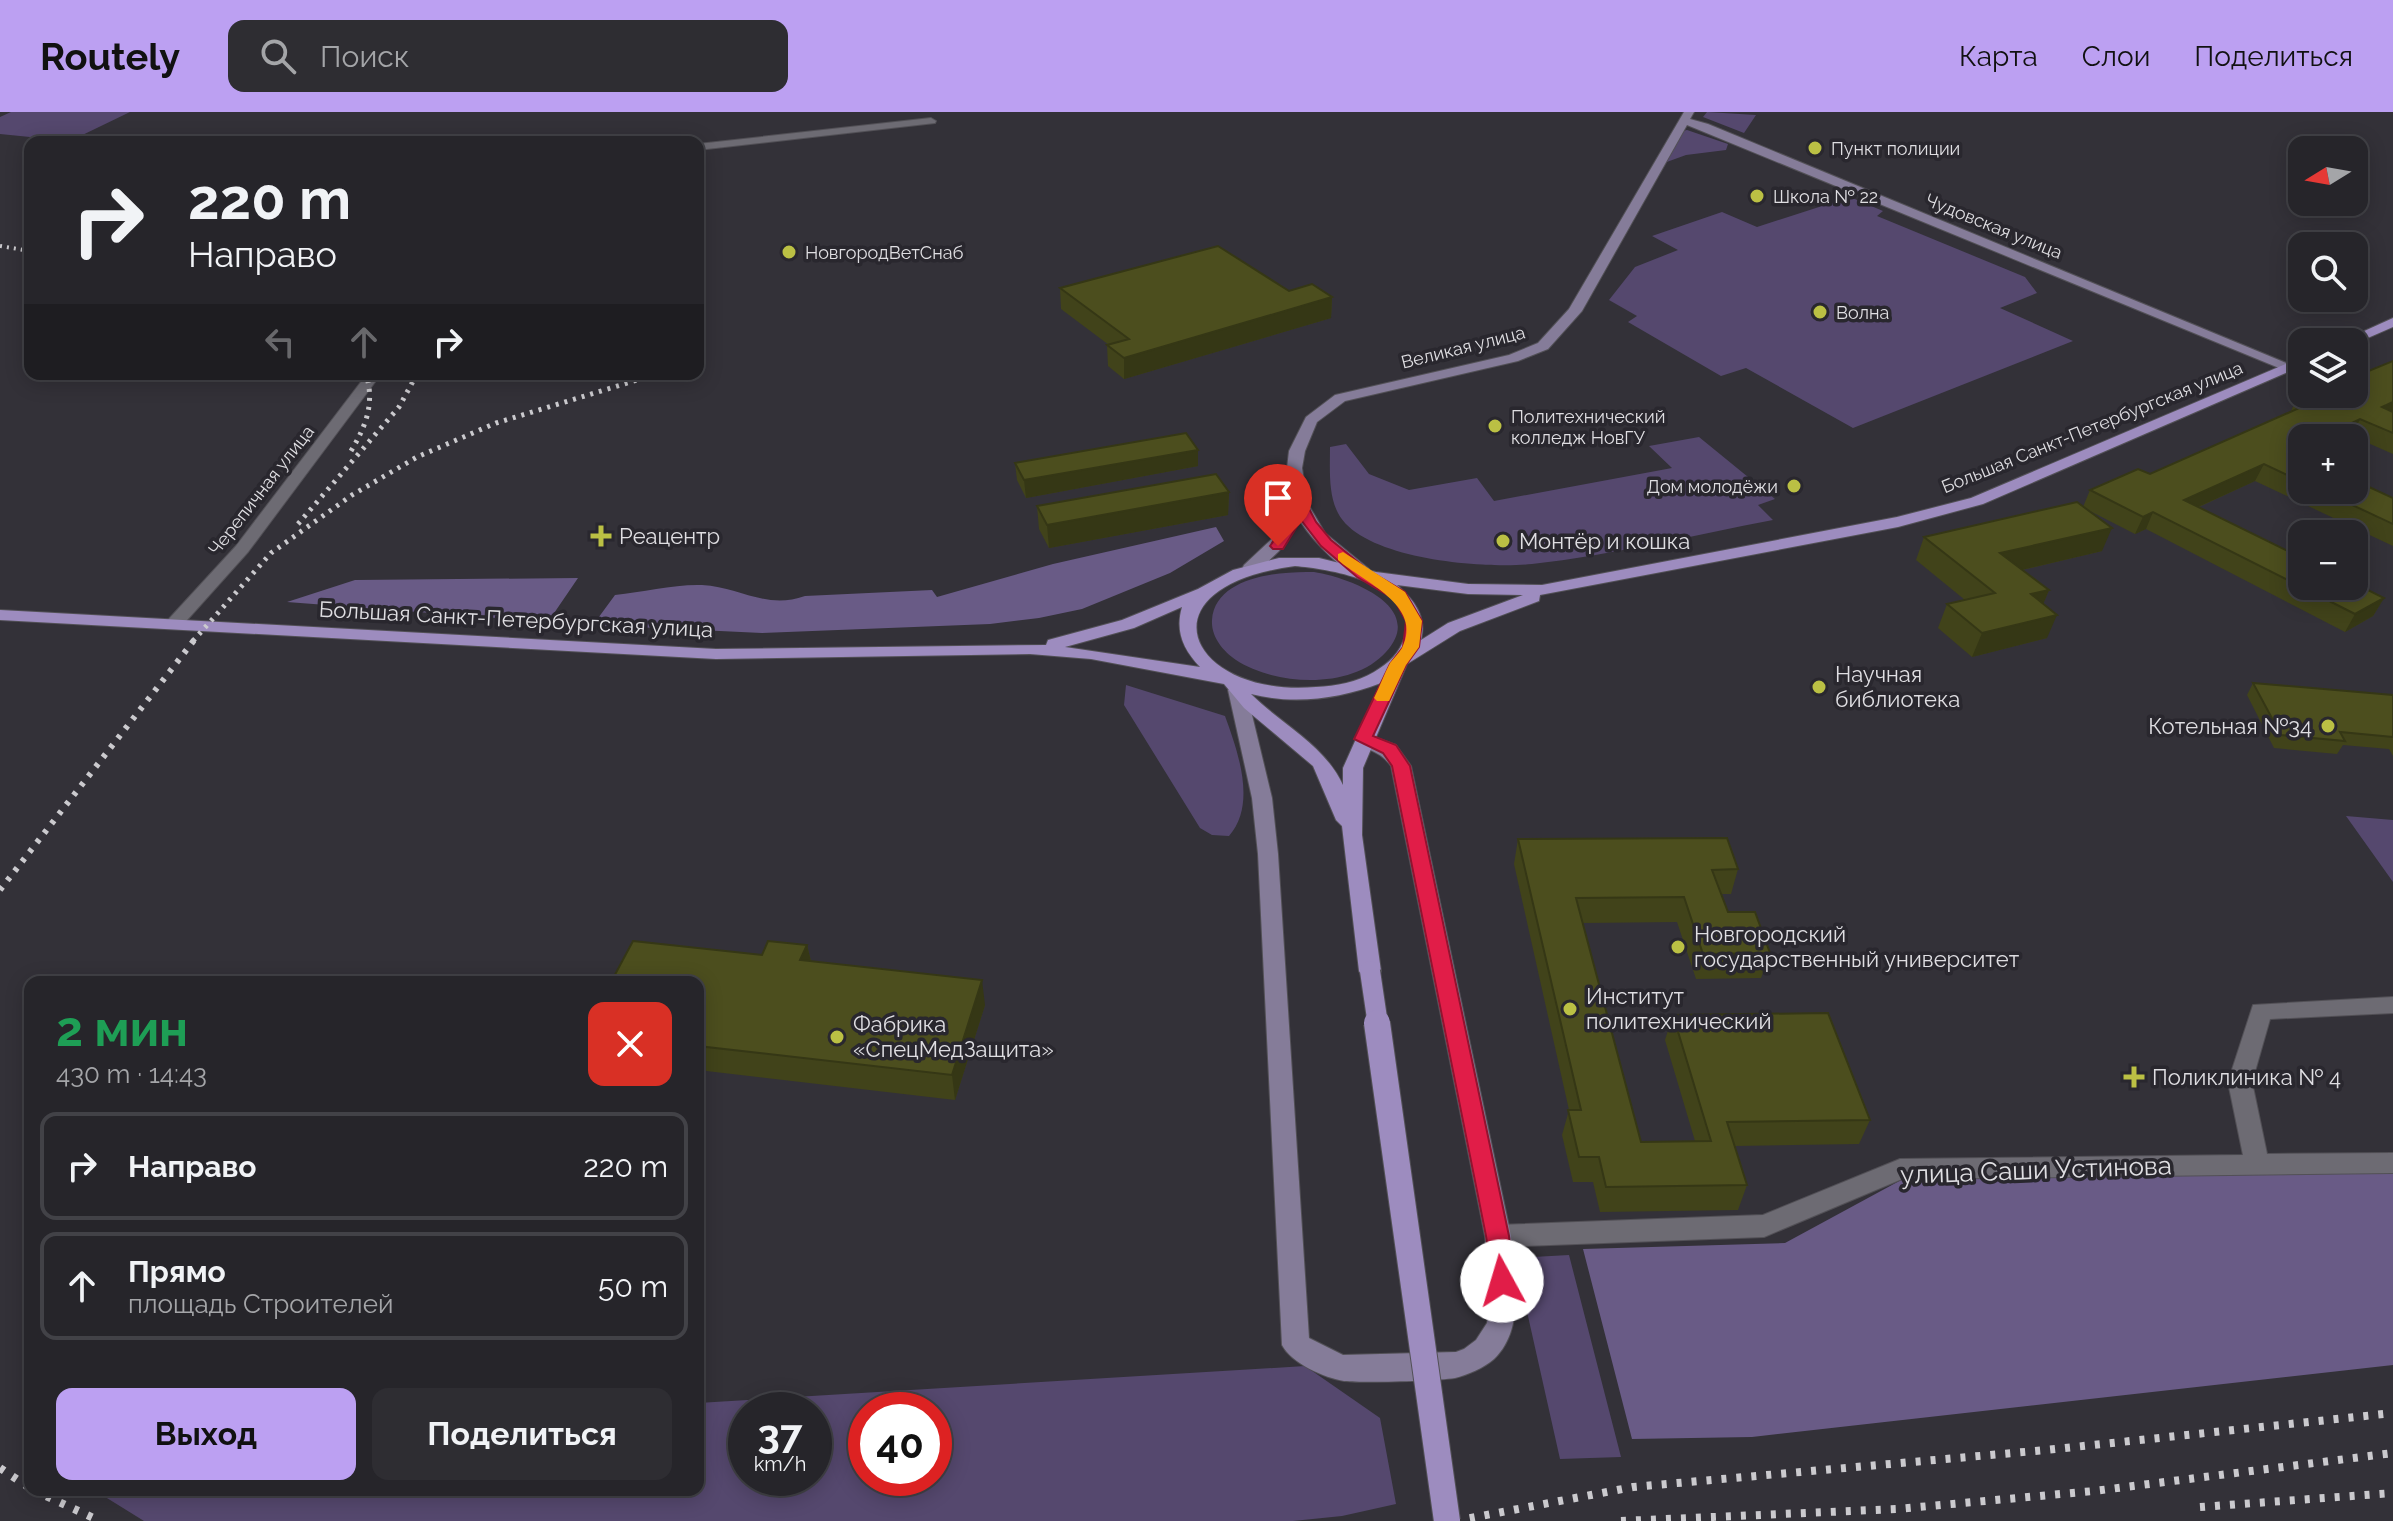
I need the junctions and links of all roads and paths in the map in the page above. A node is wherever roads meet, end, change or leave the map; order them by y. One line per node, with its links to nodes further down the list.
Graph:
1 (1686, 116): 6 (main road, Чудовская улица); 9 (main road, Великая улица)
2 (931, 121): 3 (street)
3 (704, 146)
4 (2393, 322): 5 (main road)
5 (2368, 333)
6 (2288, 361)
7 (2288, 367): 12 (main road, Большая Санкт-Петербургская улица)
8 (369, 380): 15 (street, Черепичная улица)
9 (1300, 504): 10 (main road); 11 (main road)
10 (1250, 569): 11 (main road); 13 (main road)
11 (1367, 575): 12 (main road, Большая Санкт-Петербургская улица); 17 (main road)
12 (1565, 587): 17 (main road, Большая Санкт-Петербургская улица)
13 (1207, 590): 16 (main road, Большая Санкт-Петербургская улица); 18 (main road)
14 (0, 615): 15 (main road, Большая Санкт-Петербургская улица)
15 (173, 625): 16 (main road, Большая Санкт-Петербургская улица)
16 (1030, 649): 18 (main road, Большая Санкт-Петербургская улица)
17 (1401, 661): 18 (main road); 19 (main road)
18 (1230, 682): 20 (main road); 24 (main road)
19 (1363, 739): 20 (main road); 24 (main road)
20 (1352, 835): 25 (main road, bridge)
21 (2393, 1005): 23 (street)
22 (2393, 1163): 23 (street, улица Саши Устинова)
23 (2257, 1165): 24 (street, улица Саши Устинова)
24 (1498, 1236)
25 (1447, 1521)

